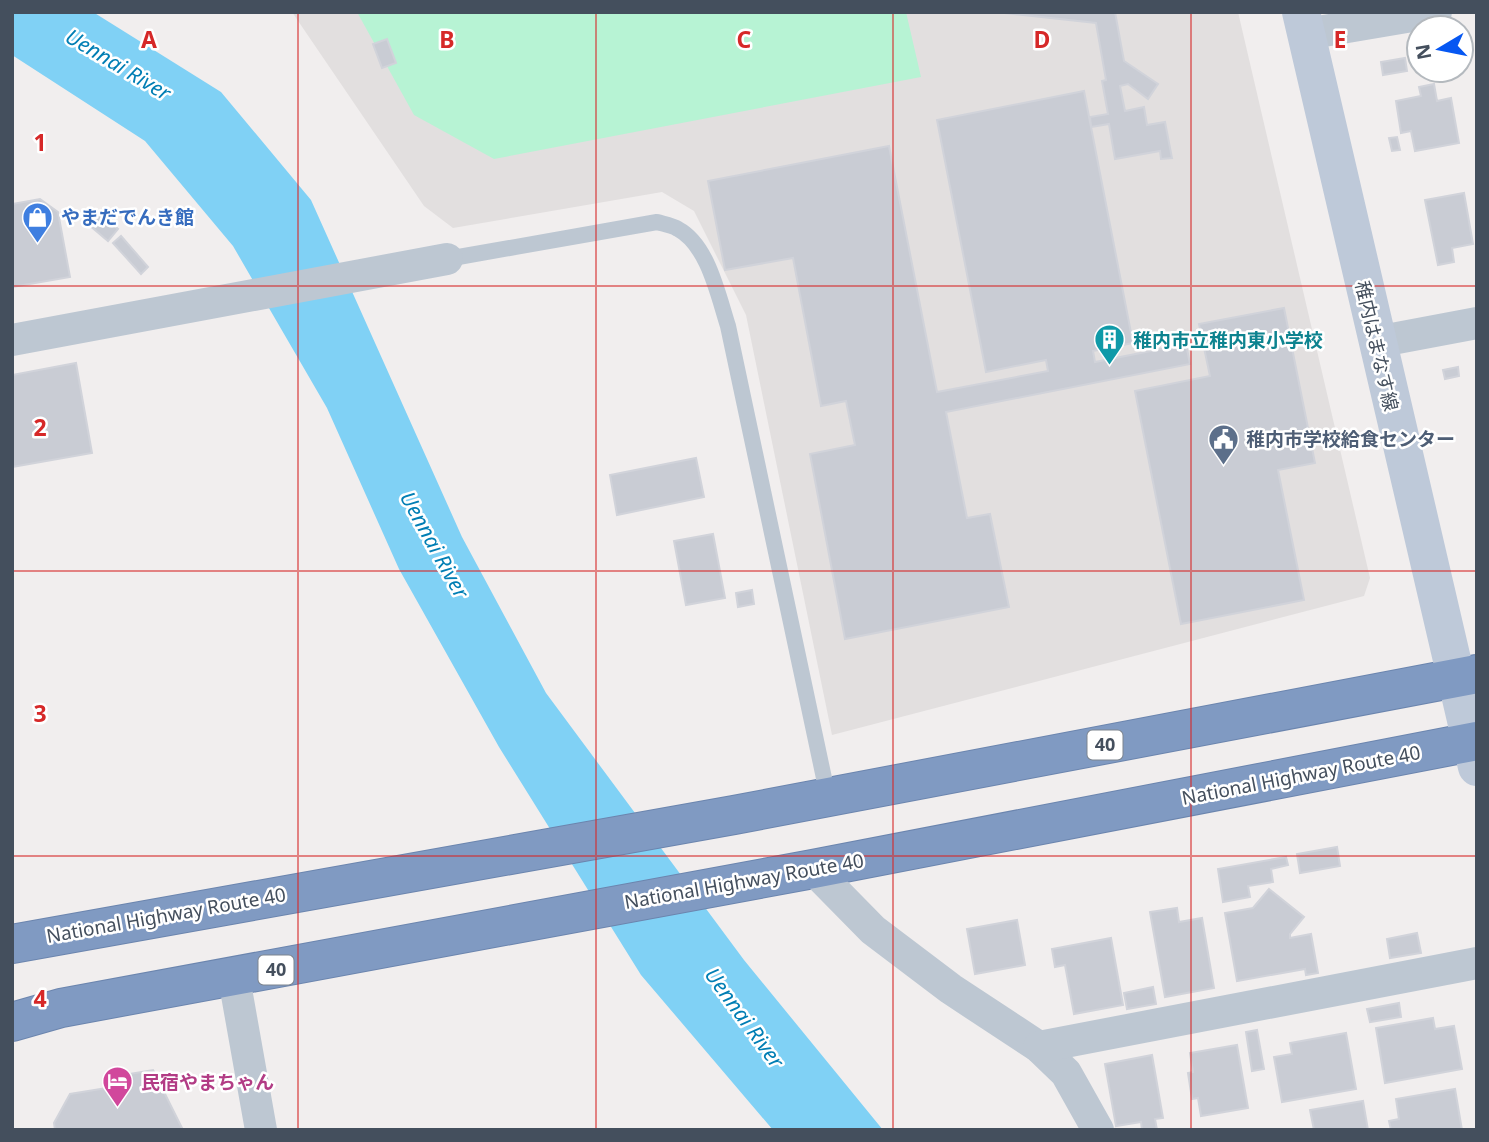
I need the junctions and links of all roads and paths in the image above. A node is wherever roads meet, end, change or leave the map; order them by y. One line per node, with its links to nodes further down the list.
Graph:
1 (1436, 12): 2 (street)
2 (1303, 23): 6 (street, 稚内はまなす線)
3 (447, 258): 5 (street); 9 (lane)
4 (1477, 323): 6 (street)
5 (12, 340)
6 (1376, 342): 7 (street, 稚内はまなす線)
7 (1466, 677): 8 (street, 稚内はまなす線); 9 (highway, National Highway Route 40 / 40)
8 (1475, 750): 10 (highway, National Highway Route 40 / 40)
9 (828, 797): 11 (highway, National Highway Route 40 / 40)
10 (813, 869): 13 (highway, National Highway Route 40 / 40); 15 (street)
11 (12, 944)
12 (1477, 963): 15 (street)
13 (234, 978): 14 (highway, National Highway Route 40 / 40); 16 (street)
14 (12, 1022)
15 (1039, 1047): 17 (street)
16 (261, 1130)
17 (1098, 1130)

